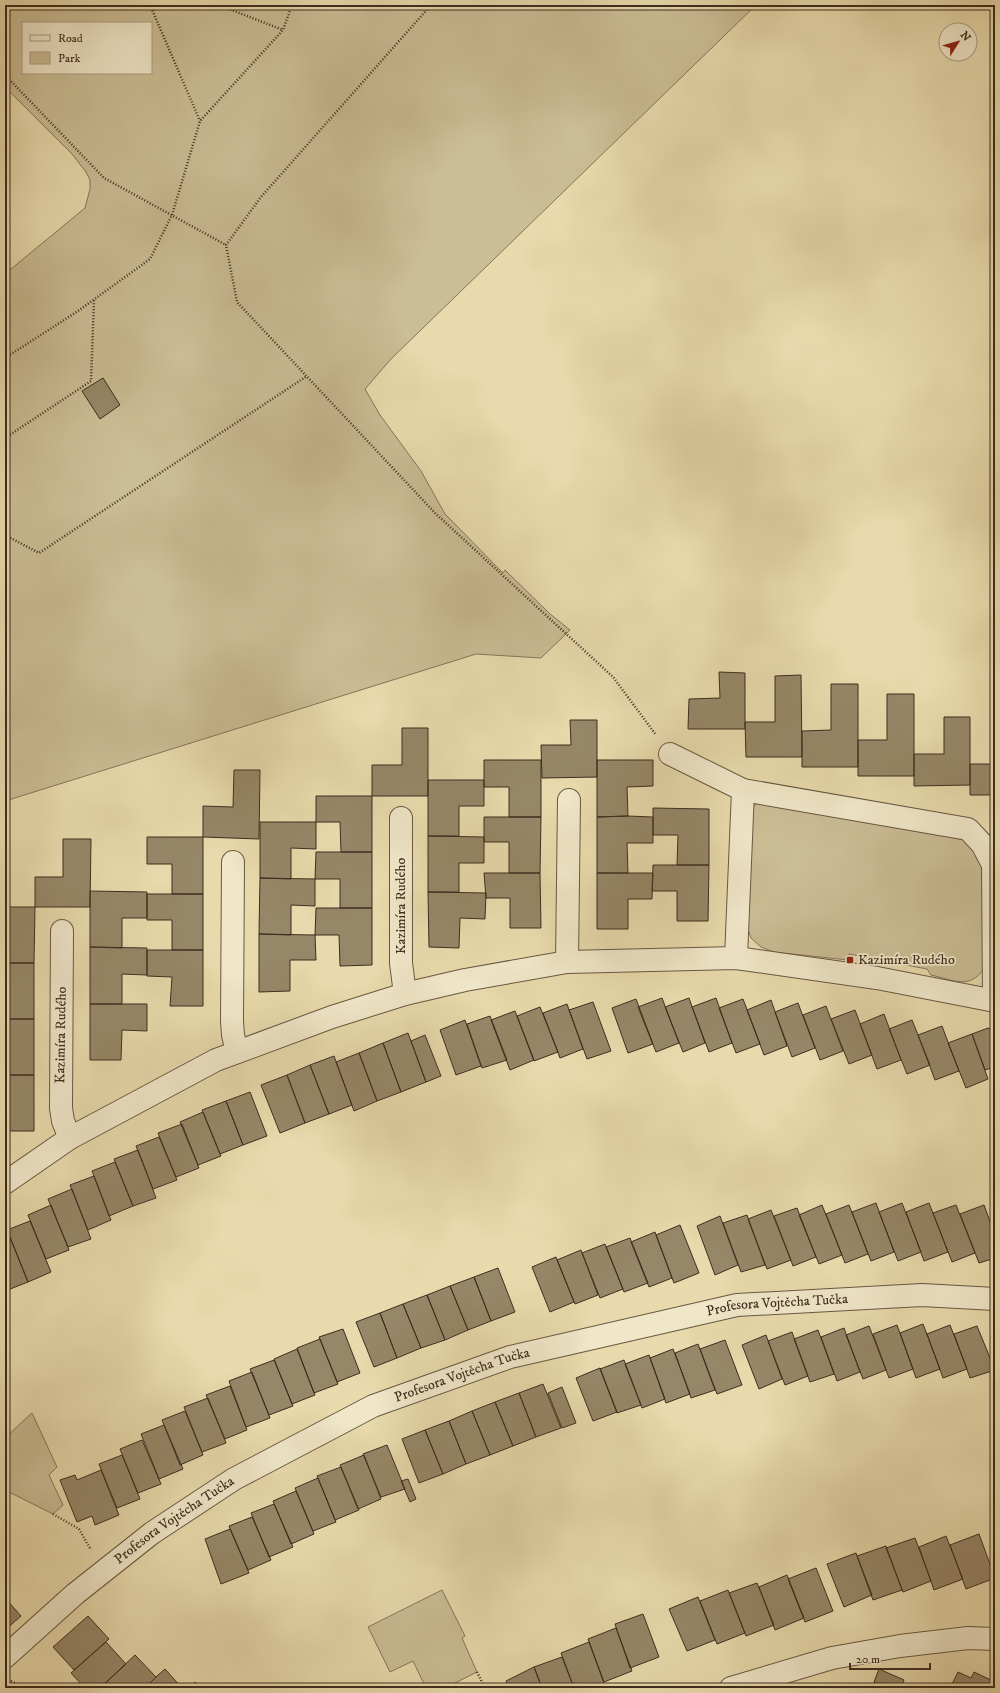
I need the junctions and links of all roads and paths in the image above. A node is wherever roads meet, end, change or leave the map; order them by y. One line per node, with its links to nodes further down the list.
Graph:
1 (150, 5): 7 (path)
2 (219, 5): 5 (path)
3 (292, 5): 5 (path)
4 (431, 5): 9 (path)
5 (283, 30): 7 (path)
6 (5, 75): 8 (path)
7 (200, 121): 8 (path)
8 (172, 215): 9 (path); 10 (path)
9 (226, 245): 12 (path)
10 (94, 300): 11 (path); 13 (path)
11 (5, 358)
12 (307, 376): 14 (path); 15 (path)
13 (5, 438)
14 (5, 535)
15 (670, 754): 16 (street)
16 (743, 790): 21 (street); 24 (street)
17 (568, 800): 22 (street)
18 (401, 818): 23 (street, Kazimíra Rudého)
19 (233, 862): 25 (street)
20 (62, 931): 26 (street, Kazimíra Rudého)
21 (736, 958): 22 (street); 24 (street)
22 (567, 962): 23 (street)
23 (405, 994): 25 (street)
24 (995, 1001)
25 (237, 1052): 26 (street)
26 (70, 1138): 27 (street)
27 (5, 1183)
28 (995, 1299): 30 (street, Profesora Vojtěcha Tučka)
29 (53, 1514): 30 (path)
30 (103, 1572): 32 (street, Profesora Vojtěcha Tučka)
31 (995, 1639): 37 (street)
32 (5, 1657)
33 (478, 1672): 36 (path)
34 (5, 1679): 35 (path)
35 (26, 1688)
36 (485, 1688)
37 (731, 1688)

